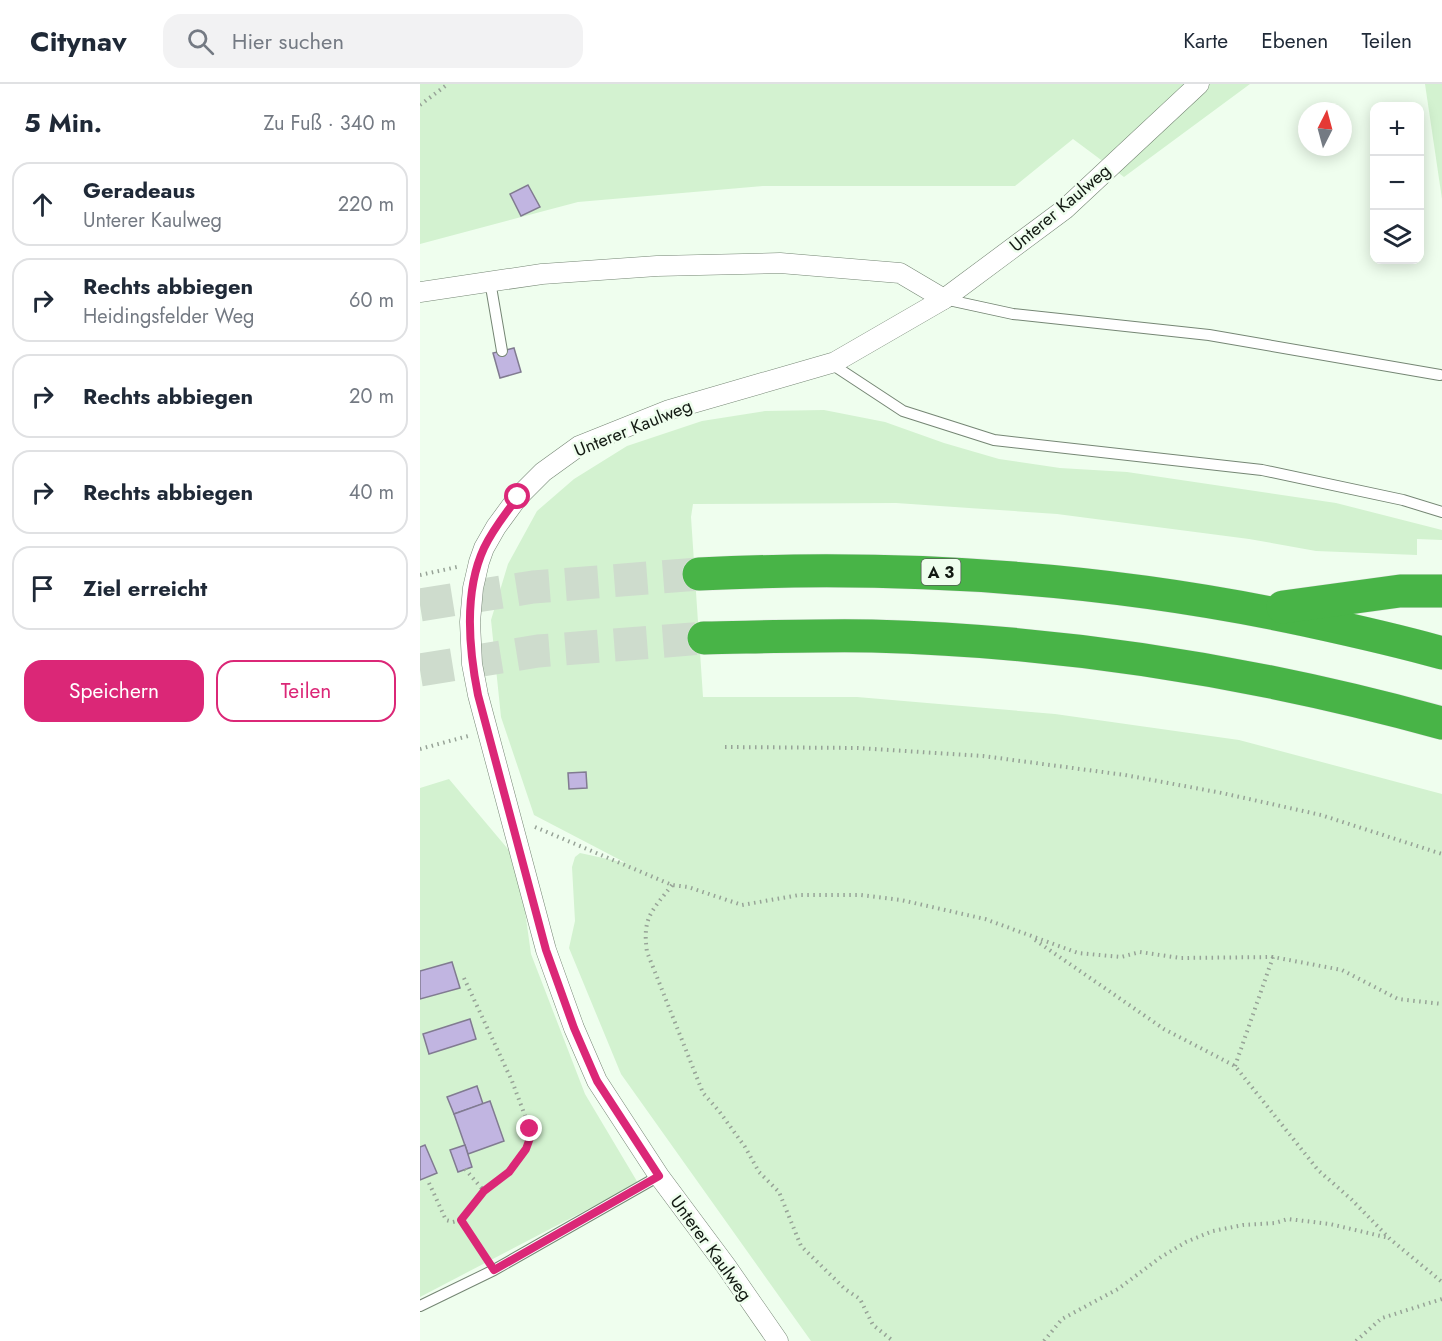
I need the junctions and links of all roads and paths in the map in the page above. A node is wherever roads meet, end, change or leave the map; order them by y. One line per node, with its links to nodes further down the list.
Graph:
1 (448, 84): 3 (path)
2 (1199, 84): 6 (street, Unterer Kaulweg)
3 (420, 105)
4 (490, 281): 5 (street); 6 (street); 7 (lane)
5 (420, 292)
6 (945, 300): 8 (street, Unterer Kaulweg); 9 (lane)
7 (502, 351)
8 (830, 363): 10 (lane); 11 (street, Unterer Kaulweg)
9 (1440, 375)
10 (1442, 512)
11 (479, 562): 13 (path); 19 (street, Unterer Kaulweg)
12 (699, 574): 15 (highway, A 3)
13 (420, 575)
14 (1442, 591): 15 (highway)
15 (1261, 610): 17 (highway, A 3)
16 (704, 638): 18 (highway)
17 (1442, 653)
18 (1442, 723)
19 (487, 731): 21 (path); 22 (street, Unterer Kaulweg)
20 (725, 747): 23 (path)
21 (420, 749)
22 (509, 815): 24 (path); 31 (street, Unterer Kaulweg)
23 (1442, 854)
24 (672, 885): 25 (path); 41 (path)
25 (1029, 936): 26 (path); 29 (path)
26 (1273, 957): 28 (path); 29 (path)
27 (464, 978): 33 (path)
28 (1442, 1004)
29 (1235, 1066): 35 (path)
30 (465, 1169): 33 (path)
31 (659, 1176): 36 (lane); 40 (street, Unterer Kaulweg)
32 (429, 1183): 34 (path)
33 (484, 1191): 34 (path)
34 (461, 1220): 36 (path)
35 (1390, 1239): 37 (path); 42 (path)
36 (494, 1270): 39 (lane)
37 (1442, 1282)
38 (1442, 1299): 43 (path)
39 (420, 1306)
40 (778, 1341)
41 (893, 1341)
42 (1044, 1341)
43 (1356, 1341)

